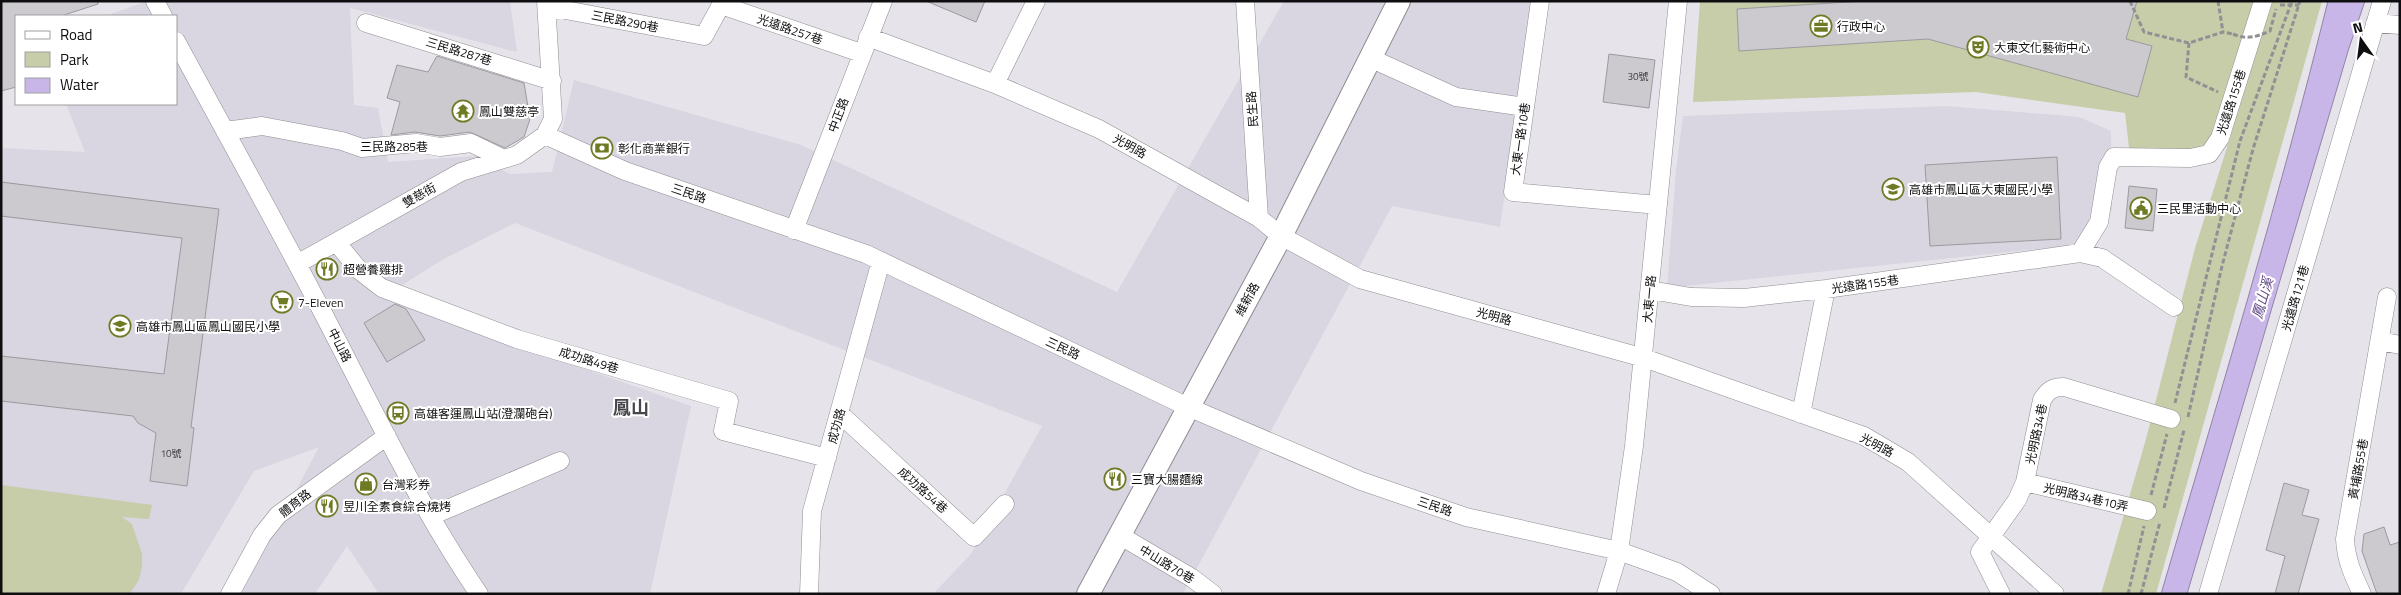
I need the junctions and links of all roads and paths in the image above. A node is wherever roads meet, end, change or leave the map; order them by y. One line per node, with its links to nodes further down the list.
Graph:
1 (155, 1): 16 (street)
2 (883, 1): 22 (street, 中正路)
3 (1036, 1): 26 (street)
4 (1245, 1): 35 (street, 民生路)
5 (1399, 1): 24 (main road, 維新路)
6 (1540, 1): 28 (street, 大東一路10巷)
7 (1678, 1): 34 (street, 大東一路)
8 (2130, 1): 21 (path)
9 (2218, 1): 20 (path)
10 (2382, 1): 18 (street, 光遠路121巷)
11 (722, 3): 15 (street, 三民路290巷); 22 (street, 光遠路257巷)
12 (2291, 3): 13 (path); 14 (path); 32 (path)
13 (2300, 3): 73 (path)
14 (2270, 5): 20 (path, bridge); 30 (street, 光遠路155巷)
15 (547, 7): 25 (street)
16 (162, 15)
17 (366, 22): 25 (street, 三民路287巷)
18 (2375, 23): 19 (street); 74 (street, 光遠路121巷)
19 (2400, 25)
20 (2223, 32): 21 (path)
21 (2189, 43): 27 (path)
22 (865, 45): 26 (street, 光明路); 36 (street, 中正路)
23 (178, 46): 29 (street, 中山路)
24 (1370, 58): 28 (street); 37 (main road, 維新路)
25 (552, 82): 31 (street)
26 (995, 84): 35 (street, 光明路)
27 (2218, 97)
28 (1525, 108): 34 (street, 大東一路10巷)
29 (225, 131): 33 (street, 三民路285巷); 41 (street, 中山路)
30 (2222, 132): 32 (path); 39 (street, 光遠路155巷)
31 (545, 135): 33 (street, 雙慈街); 36 (street, 三民路)
32 (2240, 141): 52 (path)
33 (502, 158): 38 (street, 雙慈街)
34 (1658, 205): 43 (street, 大東一路)
35 (1259, 218): 37 (street, 光明路)
36 (794, 230): 40 (street, 三民路)
37 (1281, 236): 48 (street, 光明路); 49 (main road, 維新路)
38 (336, 242): 41 (street, 雙慈街); 54 (street, 成功路49巷)
39 (2080, 253): 42 (street, 光遠路155巷); 45 (street, 光遠路155巷)
40 (881, 261): 49 (street, 三民路); 50 (street, 成功路)
41 (297, 264): 53 (street, 中山路)
42 (1826, 289): 43 (street, 光遠路155巷); 51 (street)
43 (1650, 290): 48 (street, 大東一路)
44 (2388, 297): 46 (street, 黃埔路55巷)
45 (2174, 307)
46 (2380, 341): 47 (street); 75 (street, 黃埔路55巷)
47 (2400, 345)
48 (1644, 358): 51 (street, 光明路); 62 (street, 大東一路)
49 (1188, 407): 60 (main road, 維新路); 62 (street, 三民路)
50 (839, 413): 54 (street, 成功路); 57 (street, 成功路54巷)
51 (1801, 414): 61 (street, 光明路)
52 (2171, 419): 56 (street, 光明路34巷); 58 (path)
53 (387, 436): 59 (street, 中山路); 63 (street, 體育路)
54 (827, 458): 65 (street, 成功路)
55 (560, 461): 59 (street)
56 (2025, 482): 58 (street, 光明路34巷10弄); 61 (street, 光明路34巷)
57 (1005, 504)
58 (2147, 511): 72 (path)
59 (431, 516): 64 (street, 中山路)
60 (1119, 535): 66 (main road, 維新路); 67 (street, 中山路70巷)
61 (1992, 537): 70 (street, 光明路34巷); 71 (street, 光明路)
62 (1619, 551): 68 (street, 大東一路); 69 (street, 三民路)
63 (230, 594)
64 (479, 594)
65 (809, 594)
66 (1088, 594)
67 (1213, 594)
68 (1606, 594)
69 (1711, 594)
70 (2001, 594)
71 (2055, 594)
72 (2128, 594)
73 (2141, 594)
74 (2208, 594)
75 (2362, 594)

